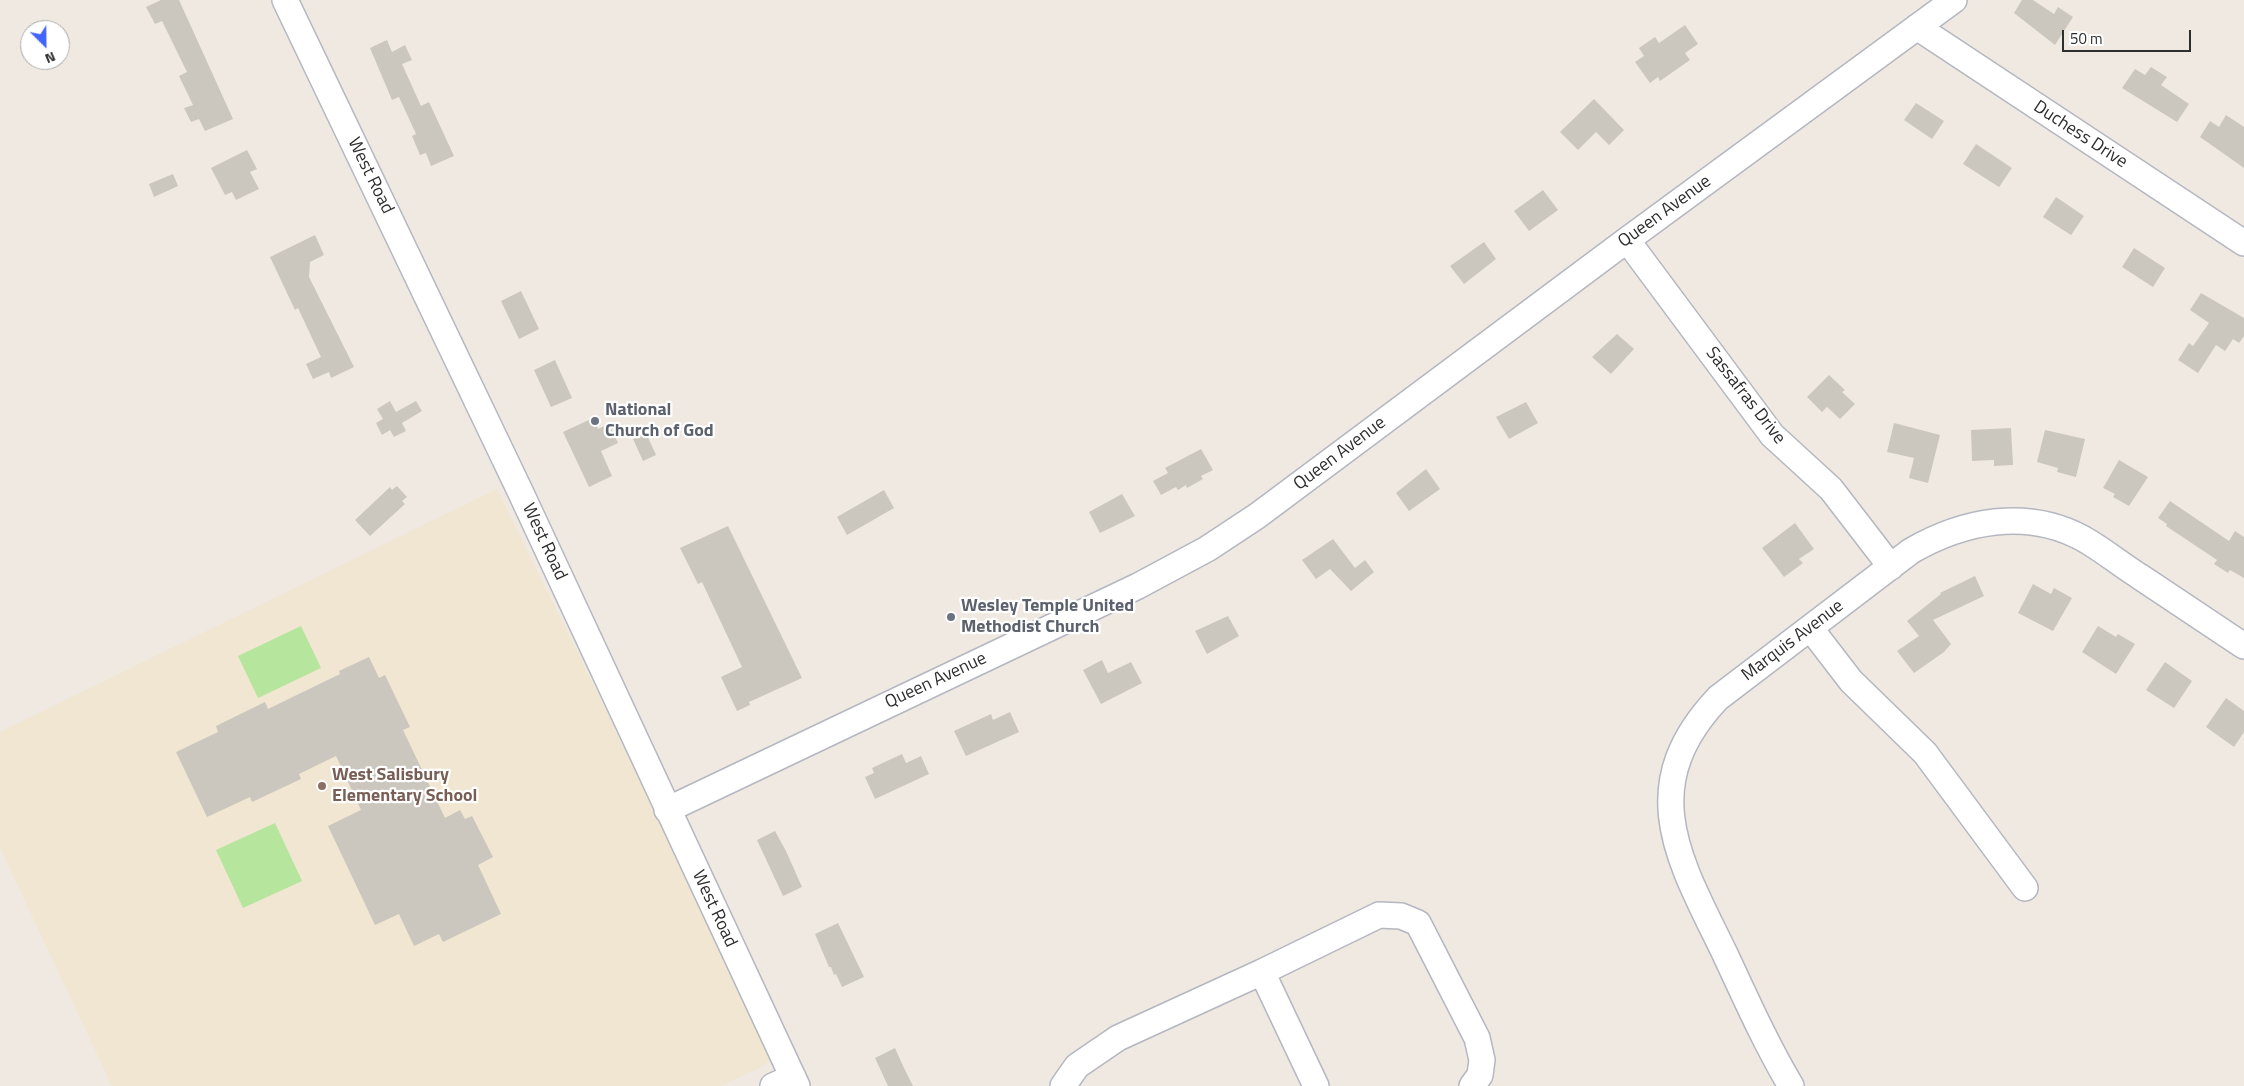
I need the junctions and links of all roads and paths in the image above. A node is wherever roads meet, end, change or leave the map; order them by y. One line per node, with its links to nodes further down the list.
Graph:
1 (285, 0): 9 (street, West Road)
2 (1954, 0): 3 (street, Queen Avenue)
3 (1917, 27): 4 (street, Queen Avenue); 5 (street, Duchess Drive)
4 (1627, 240): 6 (street, Sassafras Drive); 9 (street, Queen Avenue)
5 (2244, 243)
6 (1891, 566): 7 (street, Marquis Avenue); 8 (street, Marquis Avenue)
7 (1811, 629): 10 (street); 16 (street, Marquis Avenue)
8 (2244, 646)
9 (667, 810): 12 (street, West Road)
10 (2025, 888)
11 (1262, 972): 13 (street); 14 (street); 15 (street)
12 (787, 1083)
13 (1062, 1086)
14 (1316, 1086)
15 (1472, 1086)
16 (1791, 1086)

